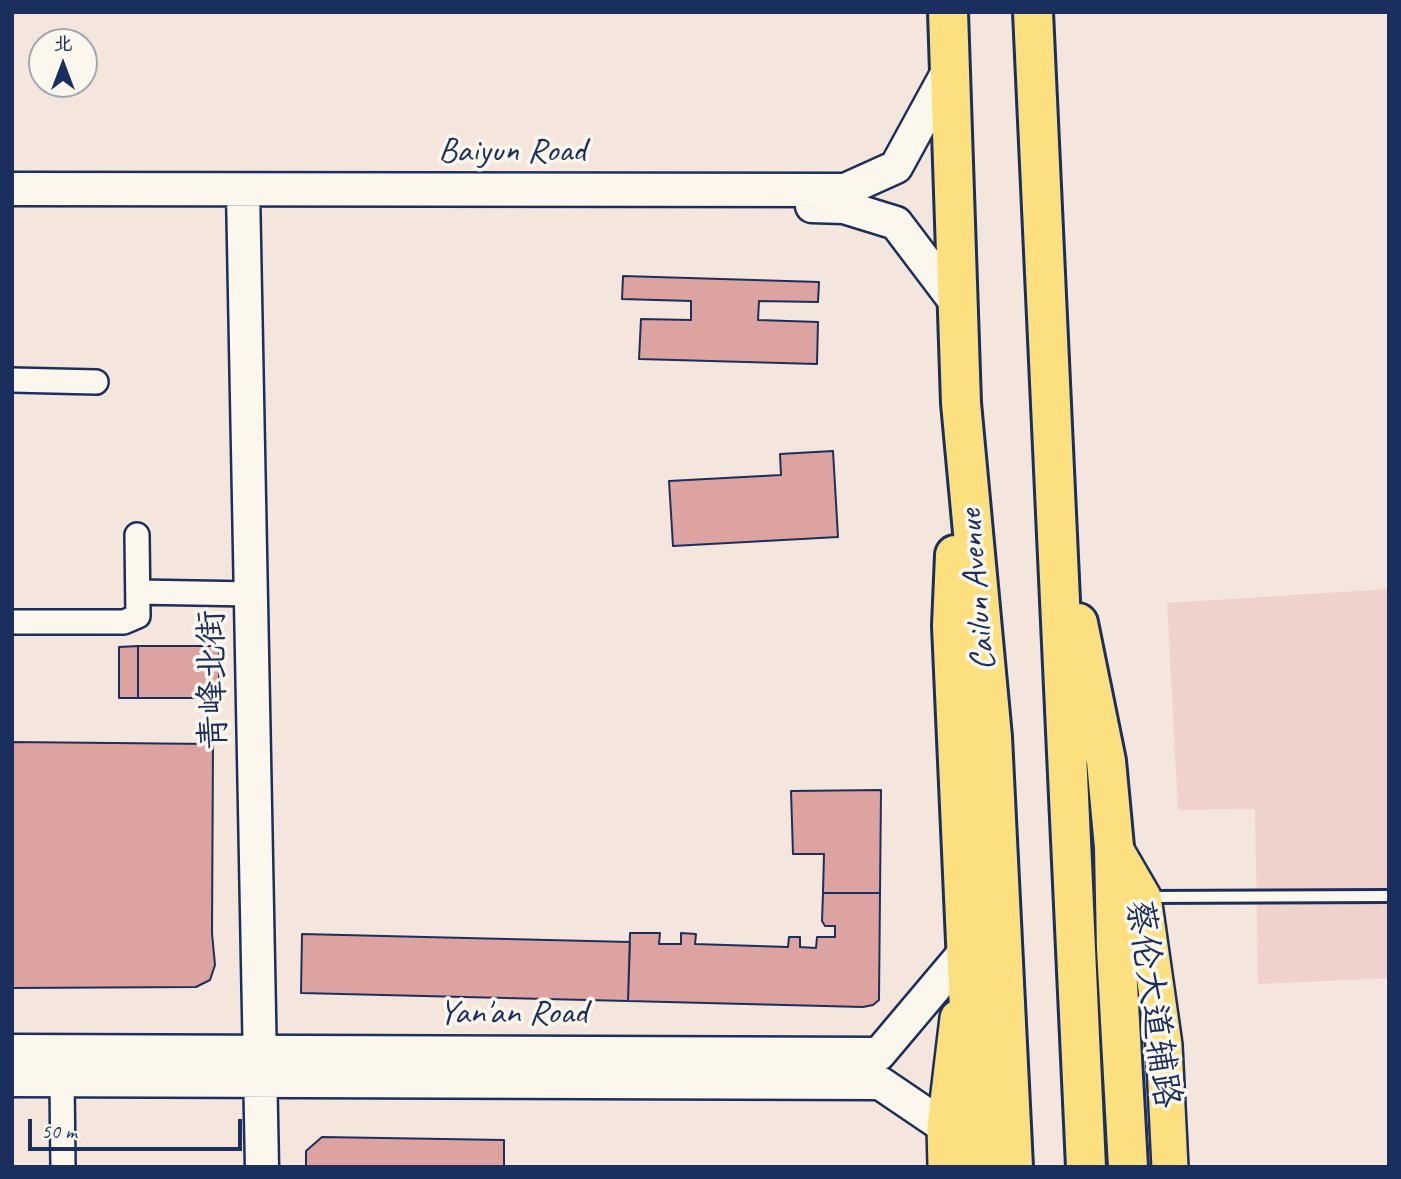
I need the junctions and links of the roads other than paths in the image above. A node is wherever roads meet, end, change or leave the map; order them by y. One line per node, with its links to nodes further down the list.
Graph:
1 (948, 12): 3 (highway, Cailun Avenue)
2 (1033, 12): 11 (highway)
3 (949, 70): 5 (street, Baiyun Road); 7 (highway, Cailun Avenue)
4 (12, 189): 5 (street, Baiyun Road)
5 (243, 197): 6 (street, Baiyun Road); 7 (street, Baiyun Road); 14 (street, 青峰北街)
6 (12, 203)
7 (958, 305): 10 (highway, Cailun Avenue)
8 (12, 380): 9 (street)
9 (96, 382)
10 (961, 403): 19 (highway); 29 (highway, Cailun Avenue)
11 (1054, 507): 16 (highway); 30 (highway)
12 (137, 535): 13 (street)
13 (138, 592): 14 (street); 15 (street)
14 (251, 594): 21 (street, 青峰北街)
15 (12, 622)
16 (1114, 847): 18 (main road, 蔡伦大道辅路); 31 (highway)
17 (1389, 896): 18 (lane)
18 (1143, 897): 32 (main road, 蔡伦大道辅路)
19 (965, 952): 21 (street, Yan'an Road); 24 (main road); 28 (highway)
20 (12, 1051): 21 (street, Yan'an Road)
21 (260, 1067): 23 (street, Yan'an Road); 24 (street, Yan'an Road); 26 (street, 青峰北街)
22 (12, 1080): 23 (street, Yan'an Road)
23 (62, 1081): 25 (street)
24 (945, 1127): 27 (main road)
25 (62, 1167)
26 (262, 1167)
27 (946, 1167)
28 (976, 1167)
29 (1013, 1167)
30 (1086, 1167)
31 (1128, 1167)
32 (1170, 1167)

